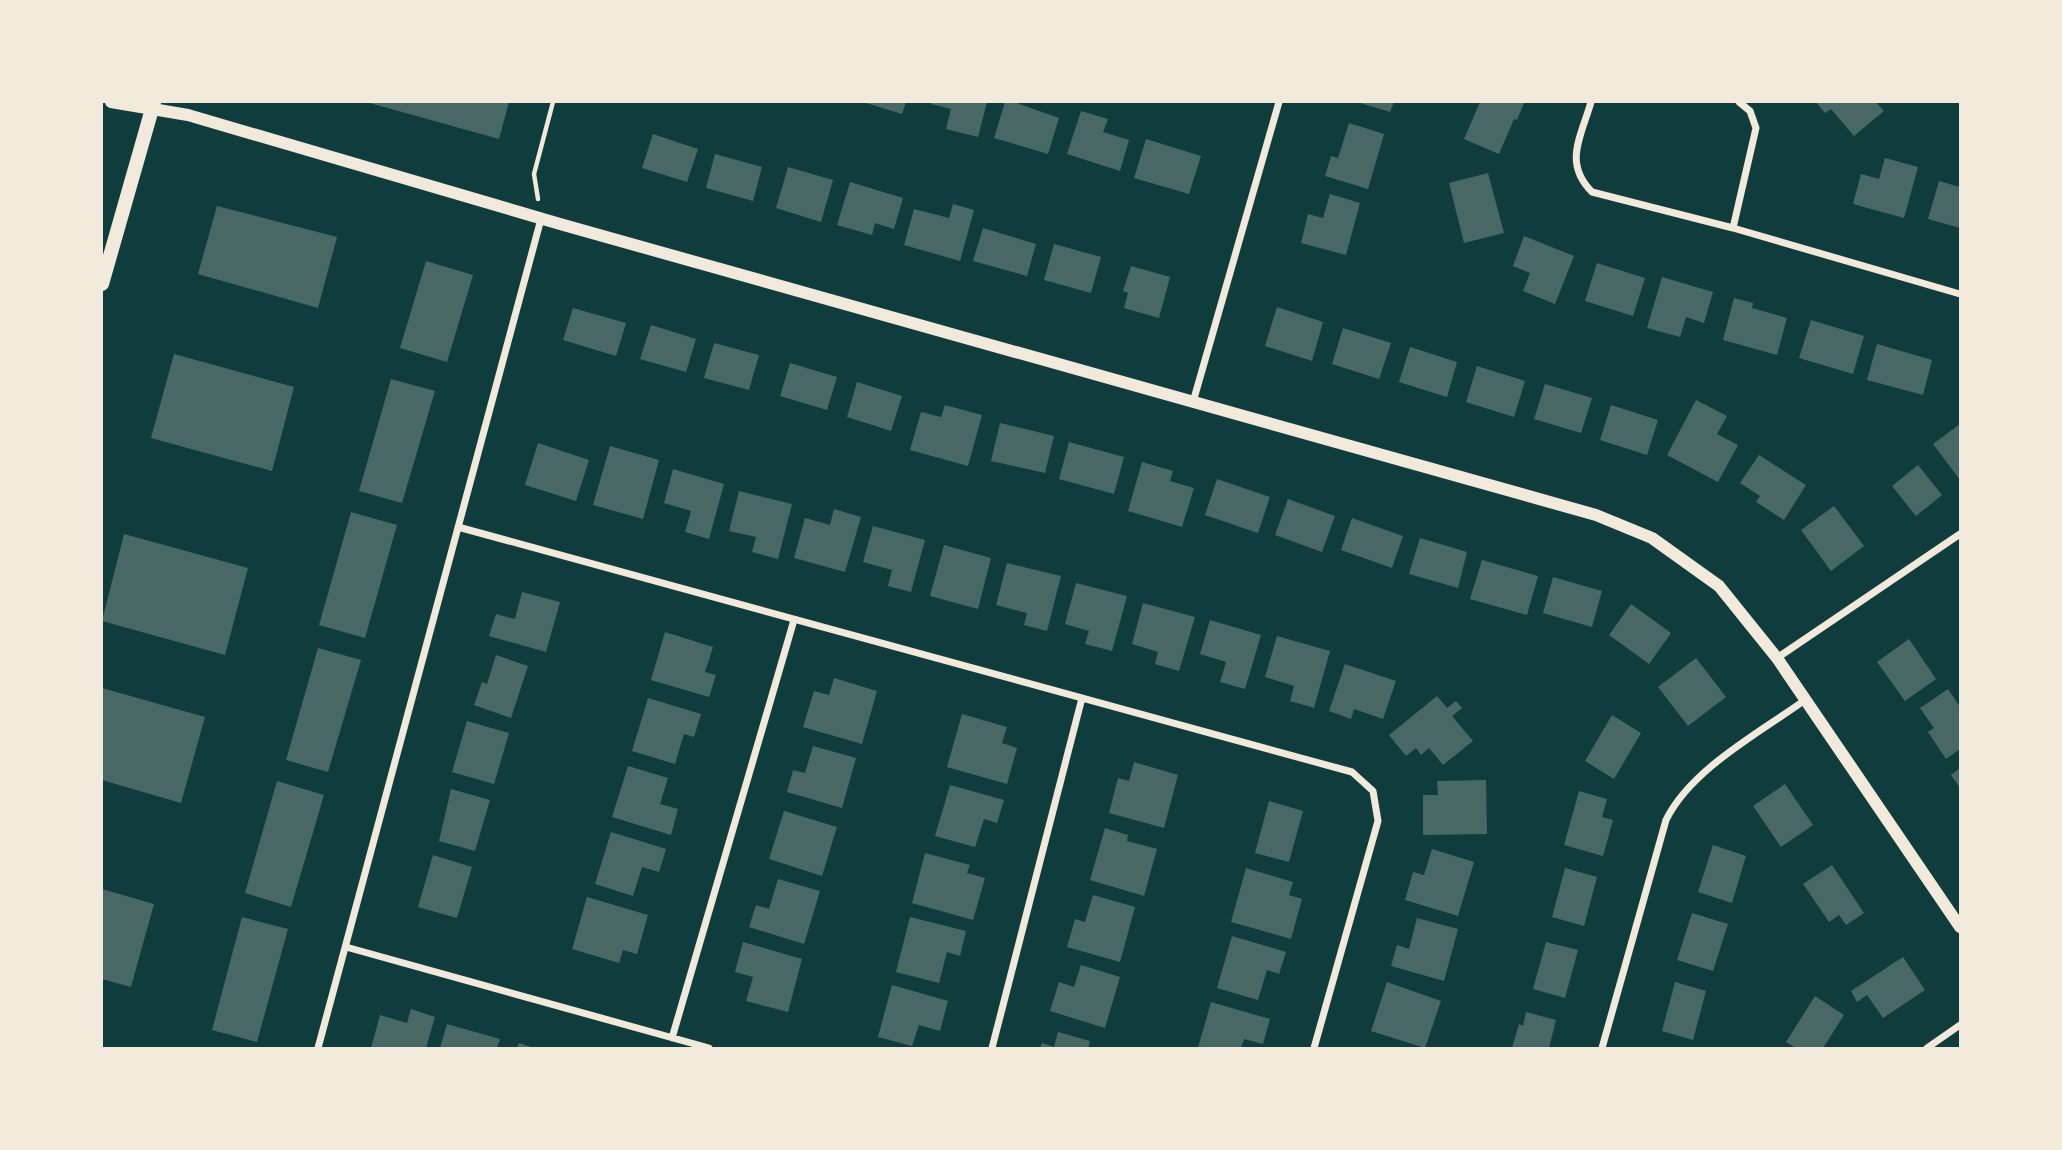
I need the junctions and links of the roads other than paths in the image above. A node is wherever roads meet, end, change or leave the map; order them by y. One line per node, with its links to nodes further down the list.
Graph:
1 (111, 102): 5 (street)
2 (1277, 102): 10 (street)
3 (1591, 102): 7 (street)
4 (1739, 102): 7 (street)
5 (153, 104): 6 (street); 8 (main road)
6 (541, 219): 10 (street); 11 (street)
7 (1732, 228): 9 (street)
8 (102, 284)
9 (1961, 294)
10 (1193, 402): 14 (street)
11 (458, 527): 13 (street); 18 (street)
12 (1961, 534): 14 (street)
13 (794, 620): 15 (street); 20 (street)
14 (1777, 658): 16 (street)
15 (1082, 698): 23 (street); 24 (street)
16 (1805, 701): 17 (street); 25 (street)
17 (1961, 927)
18 (346, 947): 20 (street); 21 (street)
19 (1961, 1025): 26 (street)
20 (672, 1038): 22 (street)
21 (318, 1048)
22 (709, 1048)
23 (992, 1048)
24 (1314, 1048)
25 (1602, 1048)
26 (1927, 1048)

